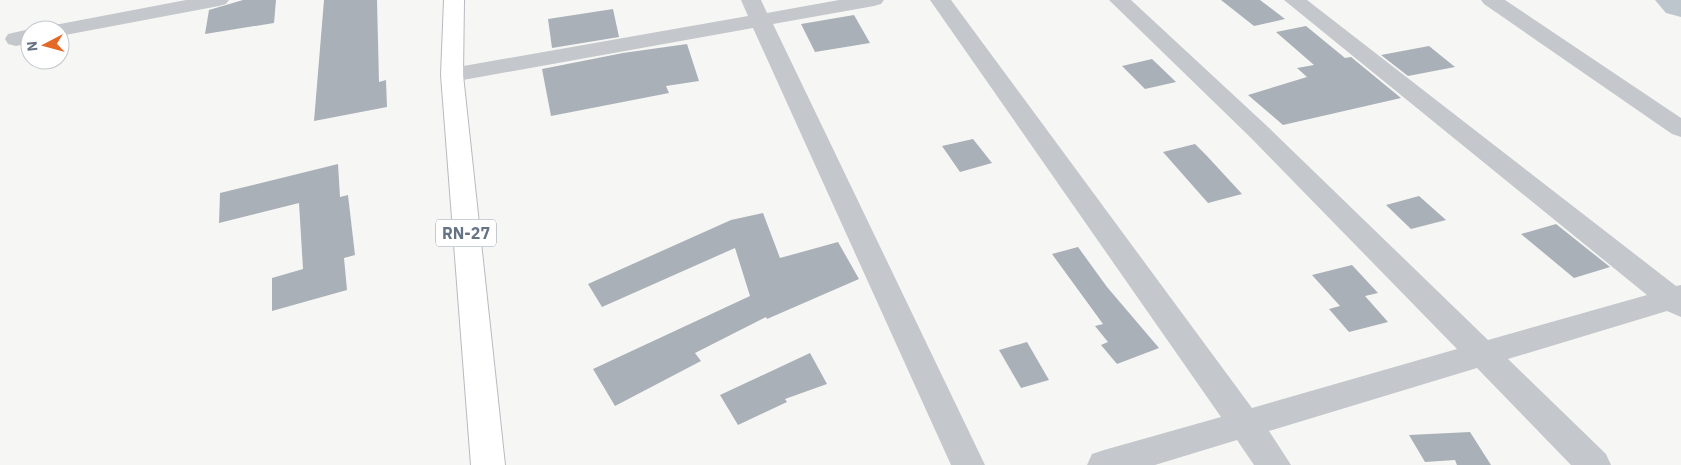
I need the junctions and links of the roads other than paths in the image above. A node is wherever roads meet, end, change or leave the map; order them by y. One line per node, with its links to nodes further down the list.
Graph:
1 (219, 0): 9 (street)
2 (454, 0): 10 (main road, RN-27)
3 (874, 0): 8 (street)
4 (940, 0): 14 (street)
5 (1119, 0): 13 (street)
6 (1294, 0): 12 (street)
7 (1491, 0): 11 (street)
8 (755, 10): 10 (street); 16 (street)
9 (70, 28)
10 (452, 76): 15 (main road, RN-27)
11 (1681, 129)
12 (1678, 300): 13 (street)
13 (1483, 354): 14 (street); 19 (street)
14 (1244, 424): 17 (street); 18 (street)
15 (488, 465)
16 (968, 465)
17 (1104, 465)
18 (1274, 465)
19 (1594, 465)

